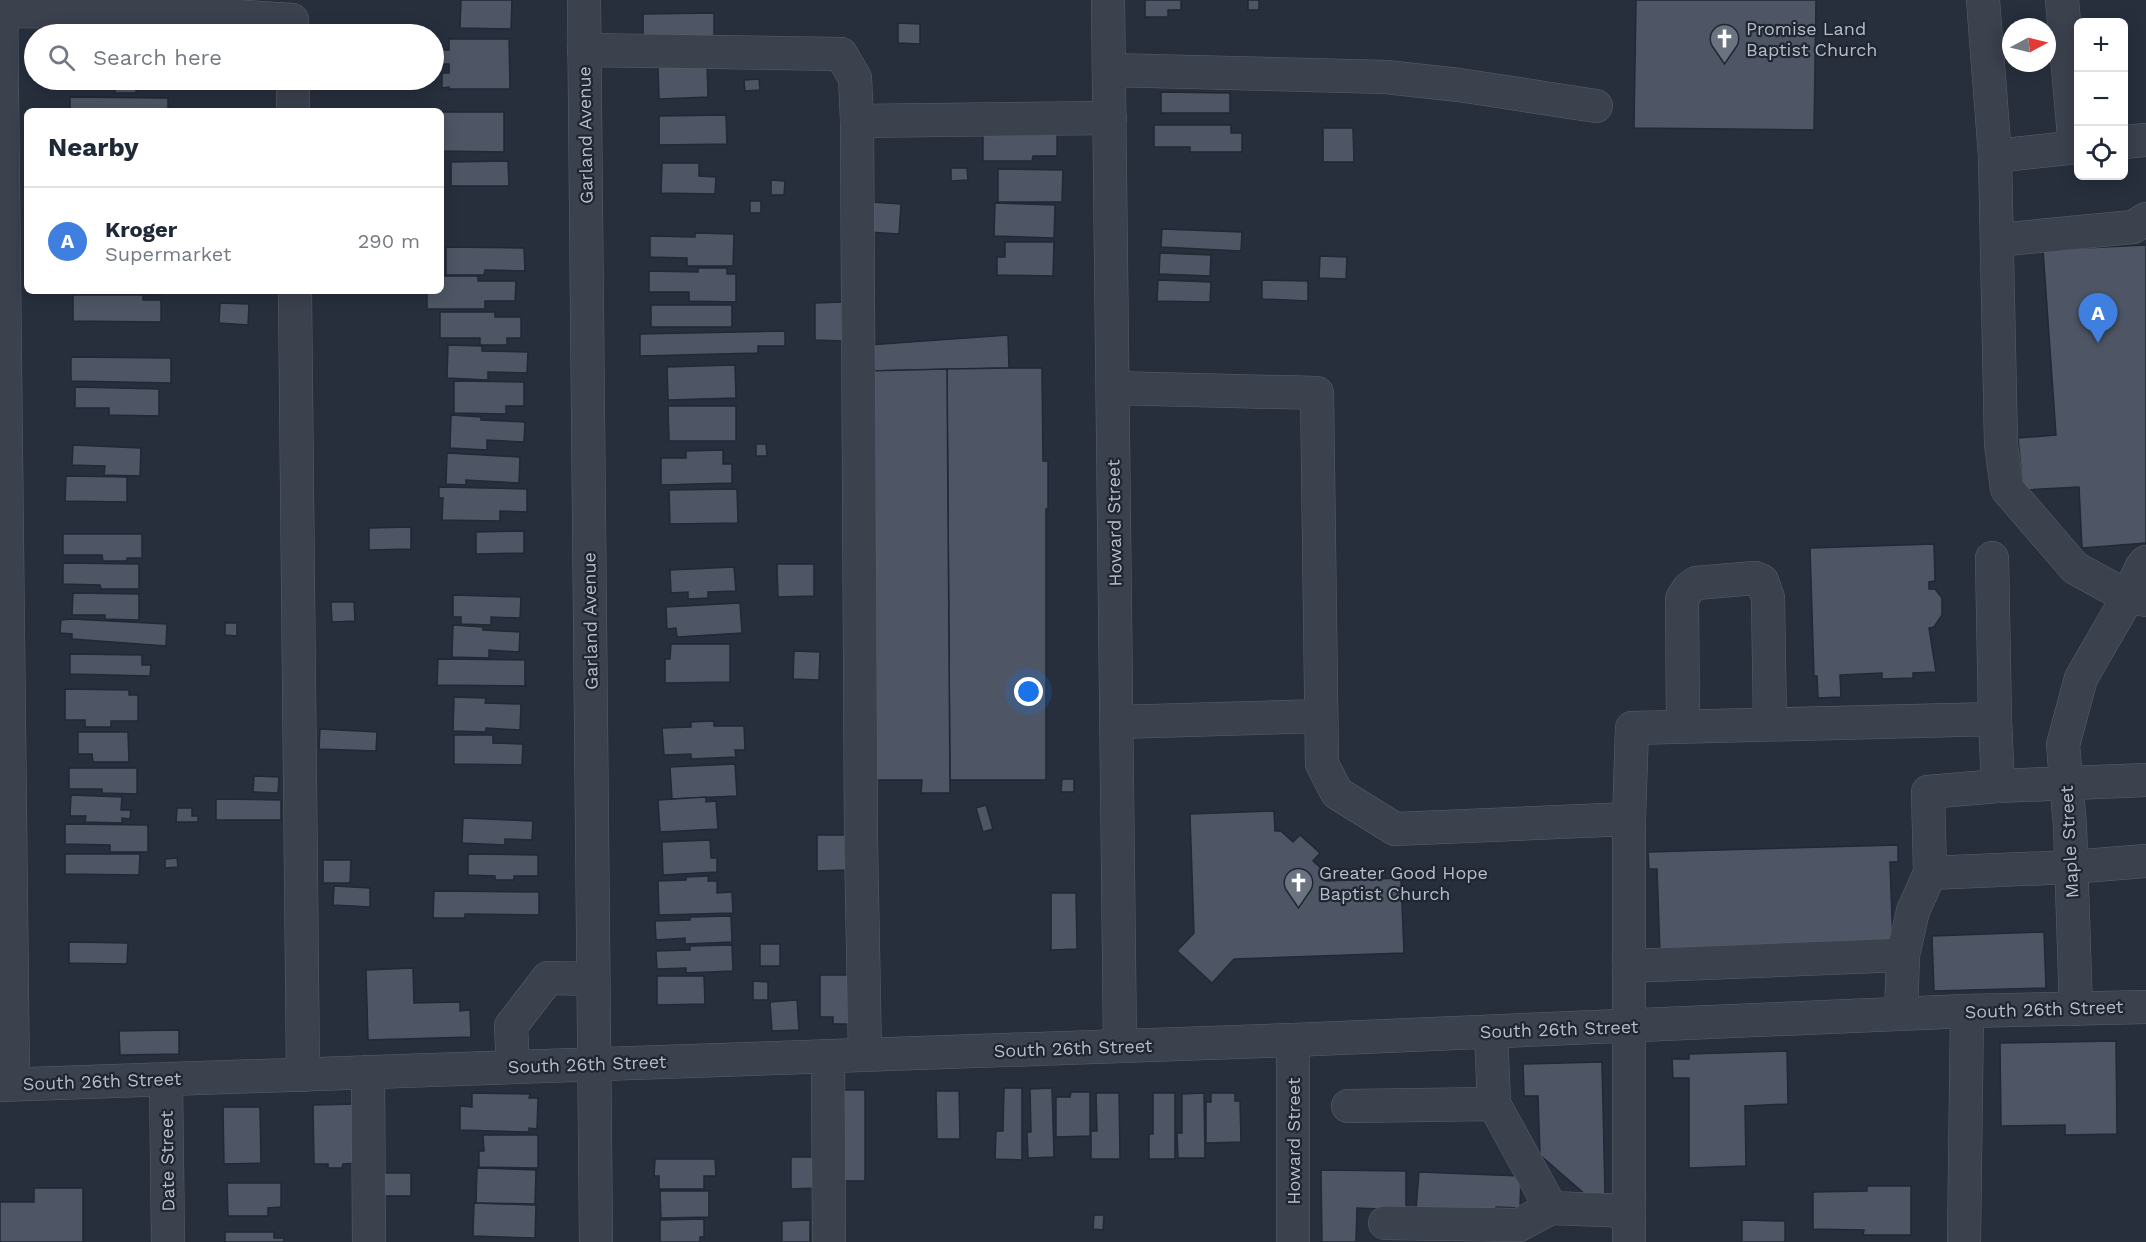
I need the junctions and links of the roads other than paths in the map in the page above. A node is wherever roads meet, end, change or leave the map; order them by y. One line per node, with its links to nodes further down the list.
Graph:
1 (584, 0): 7 (street, Garland Avenue)
2 (1108, 0): 8 (street, Howard Street)
3 (1983, 0): 18 (street)
4 (2062, 0): 14 (street)
5 (1, 5): 6 (street); 56 (street)
6 (292, 18)
7 (584, 50): 13 (street); 40 (street, Garland Avenue)
8 (1109, 70): 10 (street); 12 (street, Howard Street)
9 (293, 90): 11 (street)
10 (1596, 106)
11 (293, 108)
12 (1110, 118): 13 (street); 22 (street, Howard Street)
13 (857, 121): 49 (street)
14 (2075, 126)
15 (2146, 140): 16 (street)
16 (2128, 142)
17 (2074, 147): 18 (street)
18 (1995, 156): 20 (street)
19 (2146, 219): 20 (street)
20 (1997, 240): 25 (street)
21 (295, 294): 54 (street)
22 (1113, 388): 26 (street); 28 (street, Howard Street)
23 (1992, 558): 27 (street)
24 (2146, 562): 25 (street, Maple Street)
25 (2137, 598): 32 (street, Maple Street)
26 (1320, 716): 28 (street); 34 (street)
27 (1995, 719): 29 (street); 33 (street)
28 (1117, 722): 48 (street, Howard Street)
29 (1770, 724): 30 (street); 30 (street)
30 (1683, 726): 34 (street)
31 (2146, 780): 32 (street)
32 (2066, 783): 33 (street); 36 (street, Maple Street)
33 (1998, 786): 37 (street)
34 (1629, 819): 39 (street)
35 (2146, 861): 36 (street)
36 (2071, 867): 37 (street); 42 (street, Maple Street)
37 (1930, 873): 38 (street)
38 (1903, 955): 39 (street); 44 (street)
39 (1629, 966): 45 (street)
40 (593, 980): 51 (street, Garland Avenue); 52 (street)
41 (2146, 1006): 42 (street, South 26th Street)
42 (2076, 1008): 43 (street, South 26th Street)
43 (1967, 1011): 44 (street, South 26th Street); 67 (street)
44 (1901, 1014): 45 (street, South 26th Street)
45 (1629, 1026): 46 (street, South 26th Street); 61 (street)
46 (1491, 1032): 47 (street, South 26th Street); 57 (street)
47 (1293, 1040): 48 (street, South 26th Street); 66 (street, Howard Street)
48 (1120, 1046): 49 (street, South 26th Street)
49 (865, 1055): 50 (street, South 26th Street)
50 (828, 1056): 51 (street, South 26th Street); 65 (street)
51 (594, 1064): 52 (street, South 26th Street); 64 (street, Garland Avenue)
52 (513, 1067): 53 (street, South 26th Street)
53 (368, 1072): 54 (street, South 26th Street); 63 (street)
54 (303, 1075): 55 (street, South 26th Street)
55 (166, 1080): 56 (street, South 26th Street); 62 (street, Date Street)
56 (6, 1084)
57 (1494, 1104): 58 (street); 59 (street)
58 (1348, 1106)
59 (1551, 1208): 60 (street); 61 (street)
60 (1385, 1223)
61 (1629, 1226)
62 (168, 1242)
63 (369, 1242)
64 (596, 1242)
65 (829, 1242)
66 (1293, 1242)
67 (1964, 1242)

